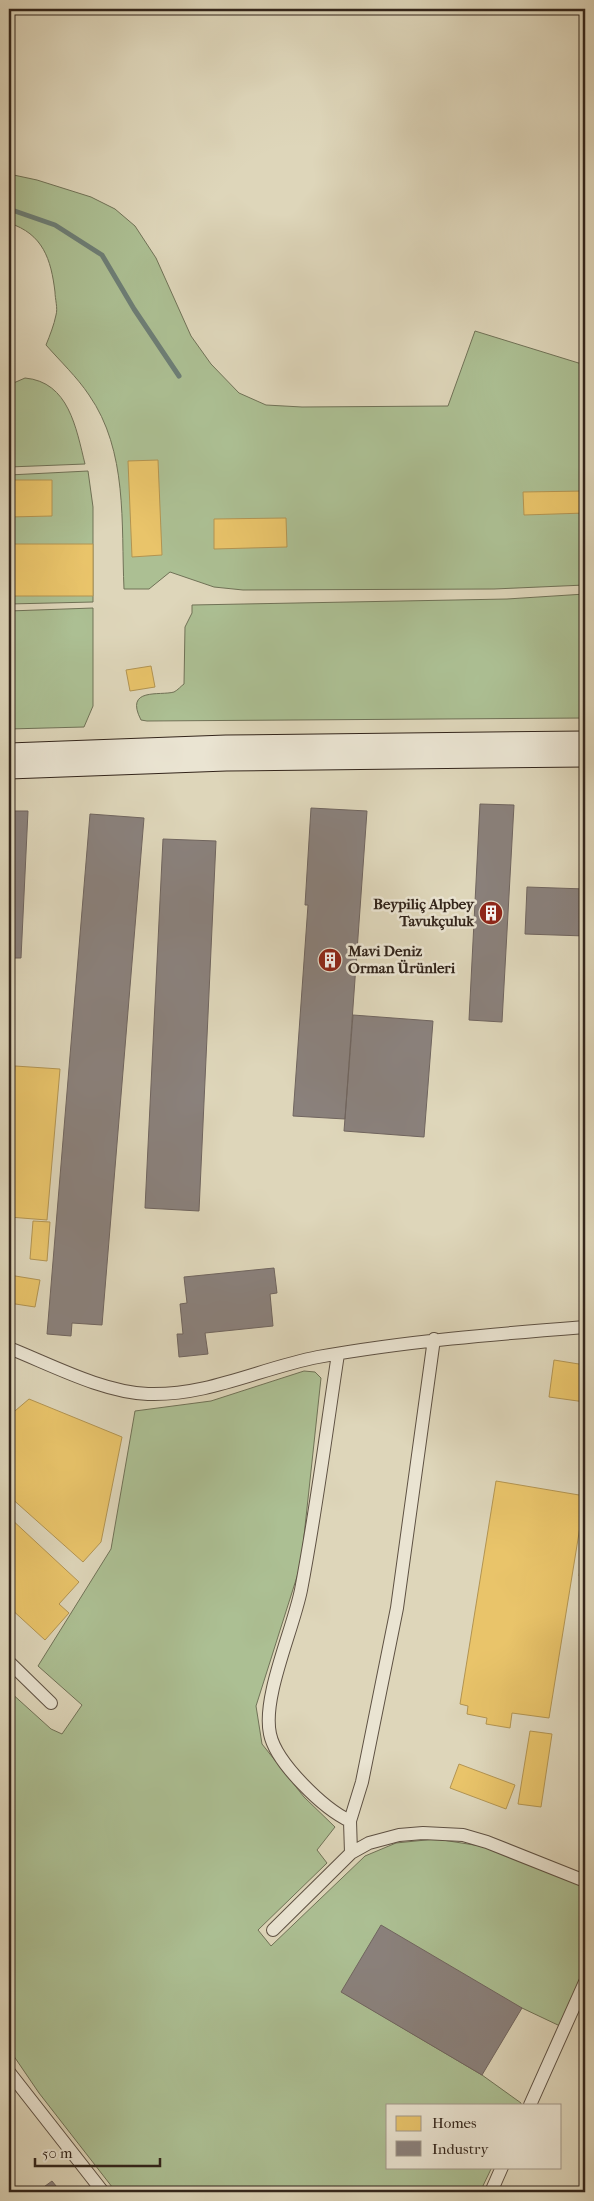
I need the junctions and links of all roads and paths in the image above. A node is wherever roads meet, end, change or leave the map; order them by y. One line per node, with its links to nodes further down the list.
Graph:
1 (585, 741): 2 (main road)
2 (9, 753)
3 (585, 758): 4 (main road)
4 (9, 769)
5 (585, 1327): 6 (street)
6 (434, 1339): 8 (street); 11 (street)
7 (9, 1348): 8 (street)
8 (338, 1354): 11 (street)
9 (9, 1662): 10 (street)
10 (51, 1703)
11 (350, 1822): 12 (street)
12 (350, 1853): 13 (street); 14 (street)
13 (585, 1881)
14 (273, 1930)
15 (585, 1982): 17 (street)
16 (9, 2072): 19 (street)
17 (530, 2104)
18 (502, 2168): 20 (street)
19 (103, 2192)
20 (490, 2192)

